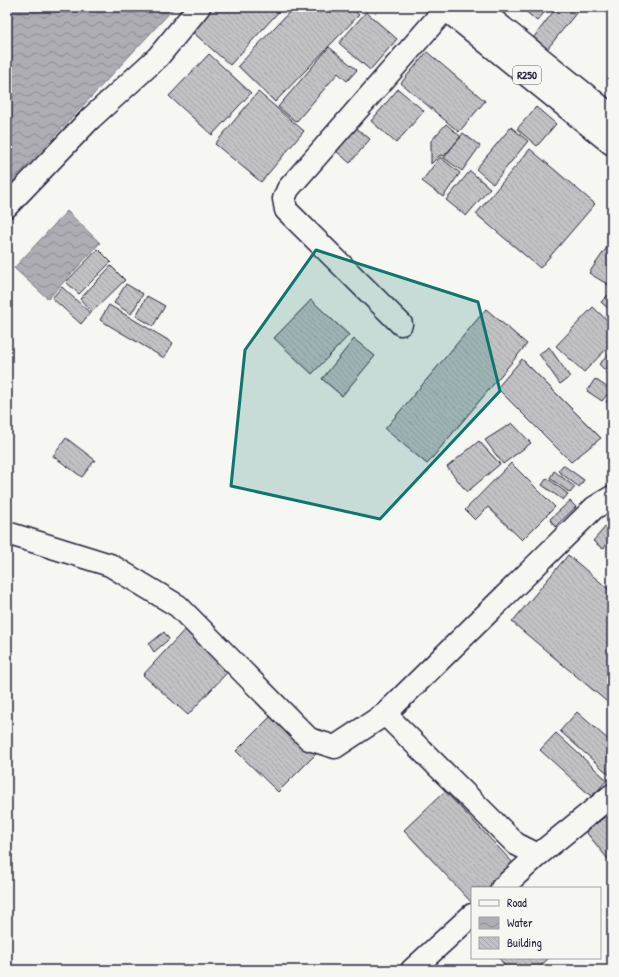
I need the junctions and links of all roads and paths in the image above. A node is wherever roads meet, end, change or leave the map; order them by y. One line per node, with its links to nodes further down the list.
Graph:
1 (199, 7): 6 (street)
2 (477, 7): 4 (street, R250)
3 (445, 8): 5 (street, R250); 7 (street)
4 (612, 116)
5 (612, 144)
6 (7, 206)
7 (401, 324)
8 (612, 497): 10 (street)
9 (7, 533): 10 (street)
10 (385, 714): 12 (street)
11 (612, 795): 12 (street)
12 (538, 855): 13 (street)
13 (503, 887)
14 (471, 916): 15 (street)
15 (412, 970)

